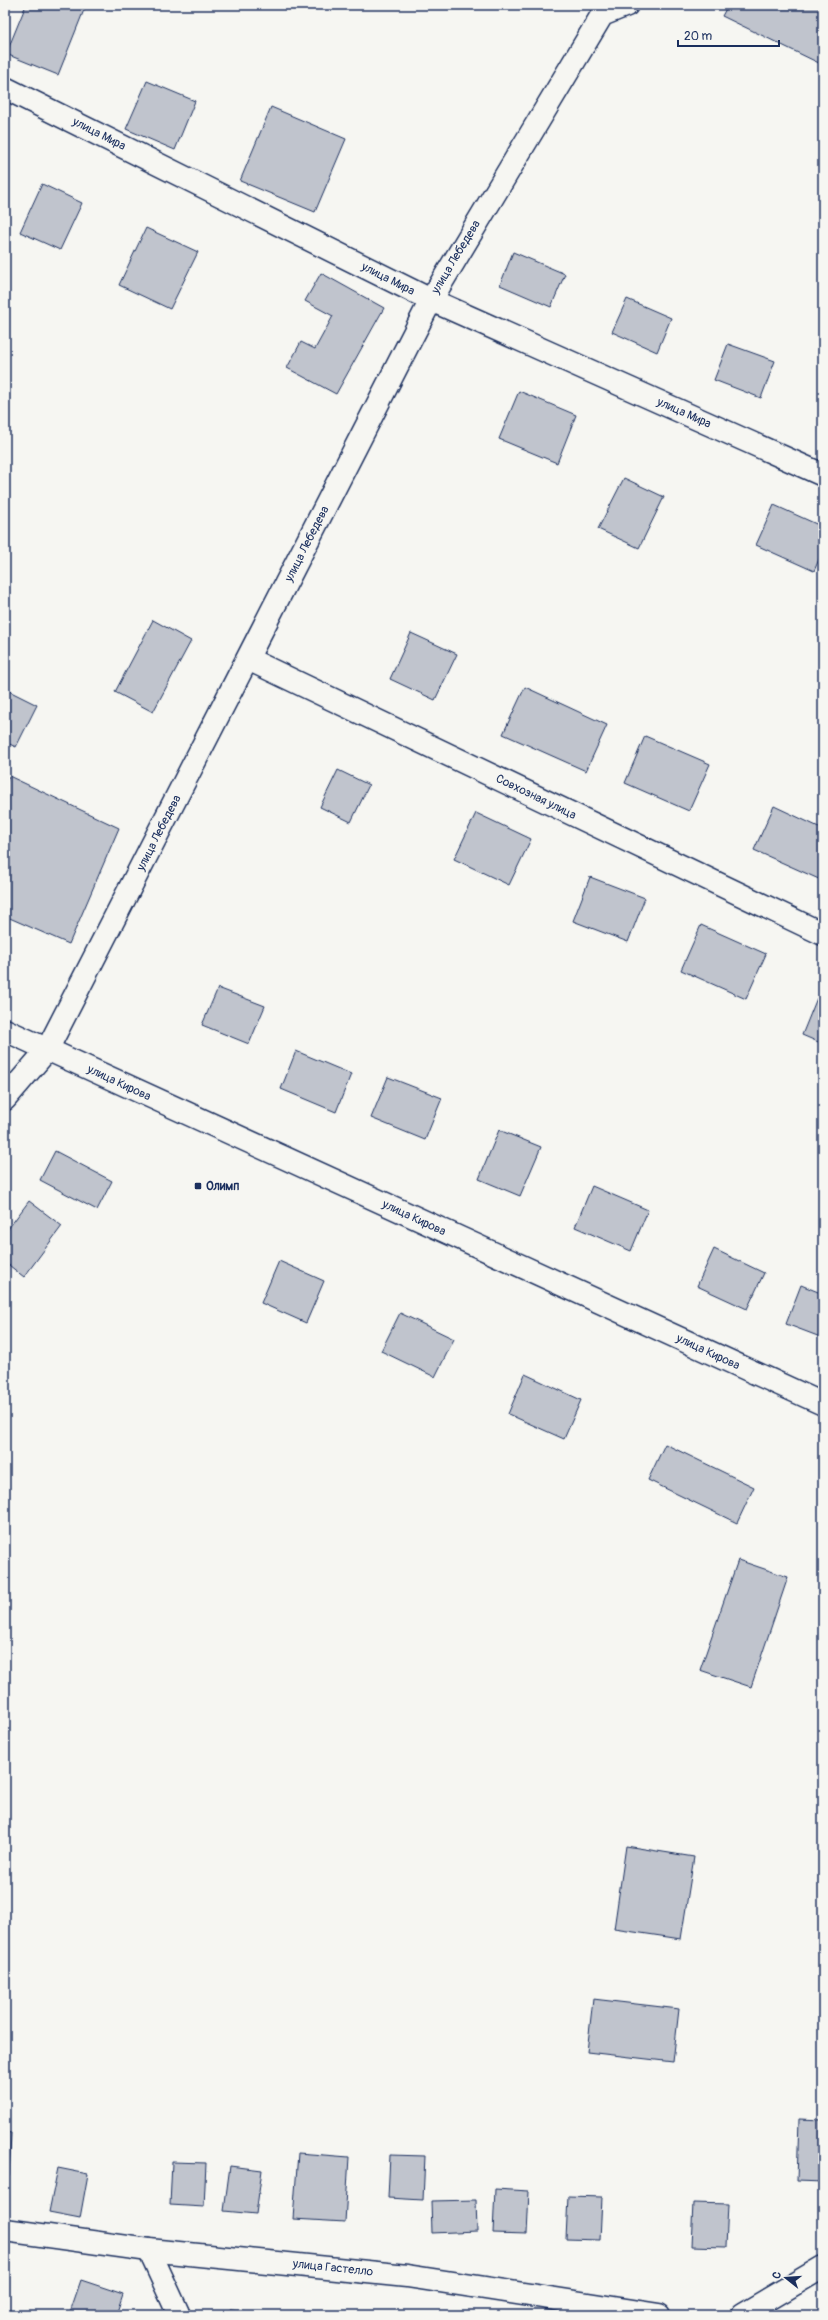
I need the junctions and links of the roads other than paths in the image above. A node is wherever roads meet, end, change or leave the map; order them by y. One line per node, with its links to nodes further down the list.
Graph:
1 (626, 5): 3 (street, улица Лебедева)
2 (5, 88): 3 (street, улица Мира)
3 (431, 300): 4 (street, улица Мира); 5 (street, улица Лебедева)
4 (823, 474)
5 (248, 659): 6 (street, Совхозная улица); 8 (street, улица Лебедева)
6 (823, 934)
7 (5, 1030): 8 (street, улица Кирова)
8 (47, 1050): 9 (street, улица Лебедева); 10 (street, улица Кирова)
9 (5, 1099)
10 (823, 1404)
11 (5, 2230): 12 (street, улица Гастелло)
12 (149, 2250): 14 (street); 15 (street, улица Гастелло)
13 (823, 2267): 16 (street)
14 (179, 2315)
15 (659, 2315)
16 (742, 2315)

